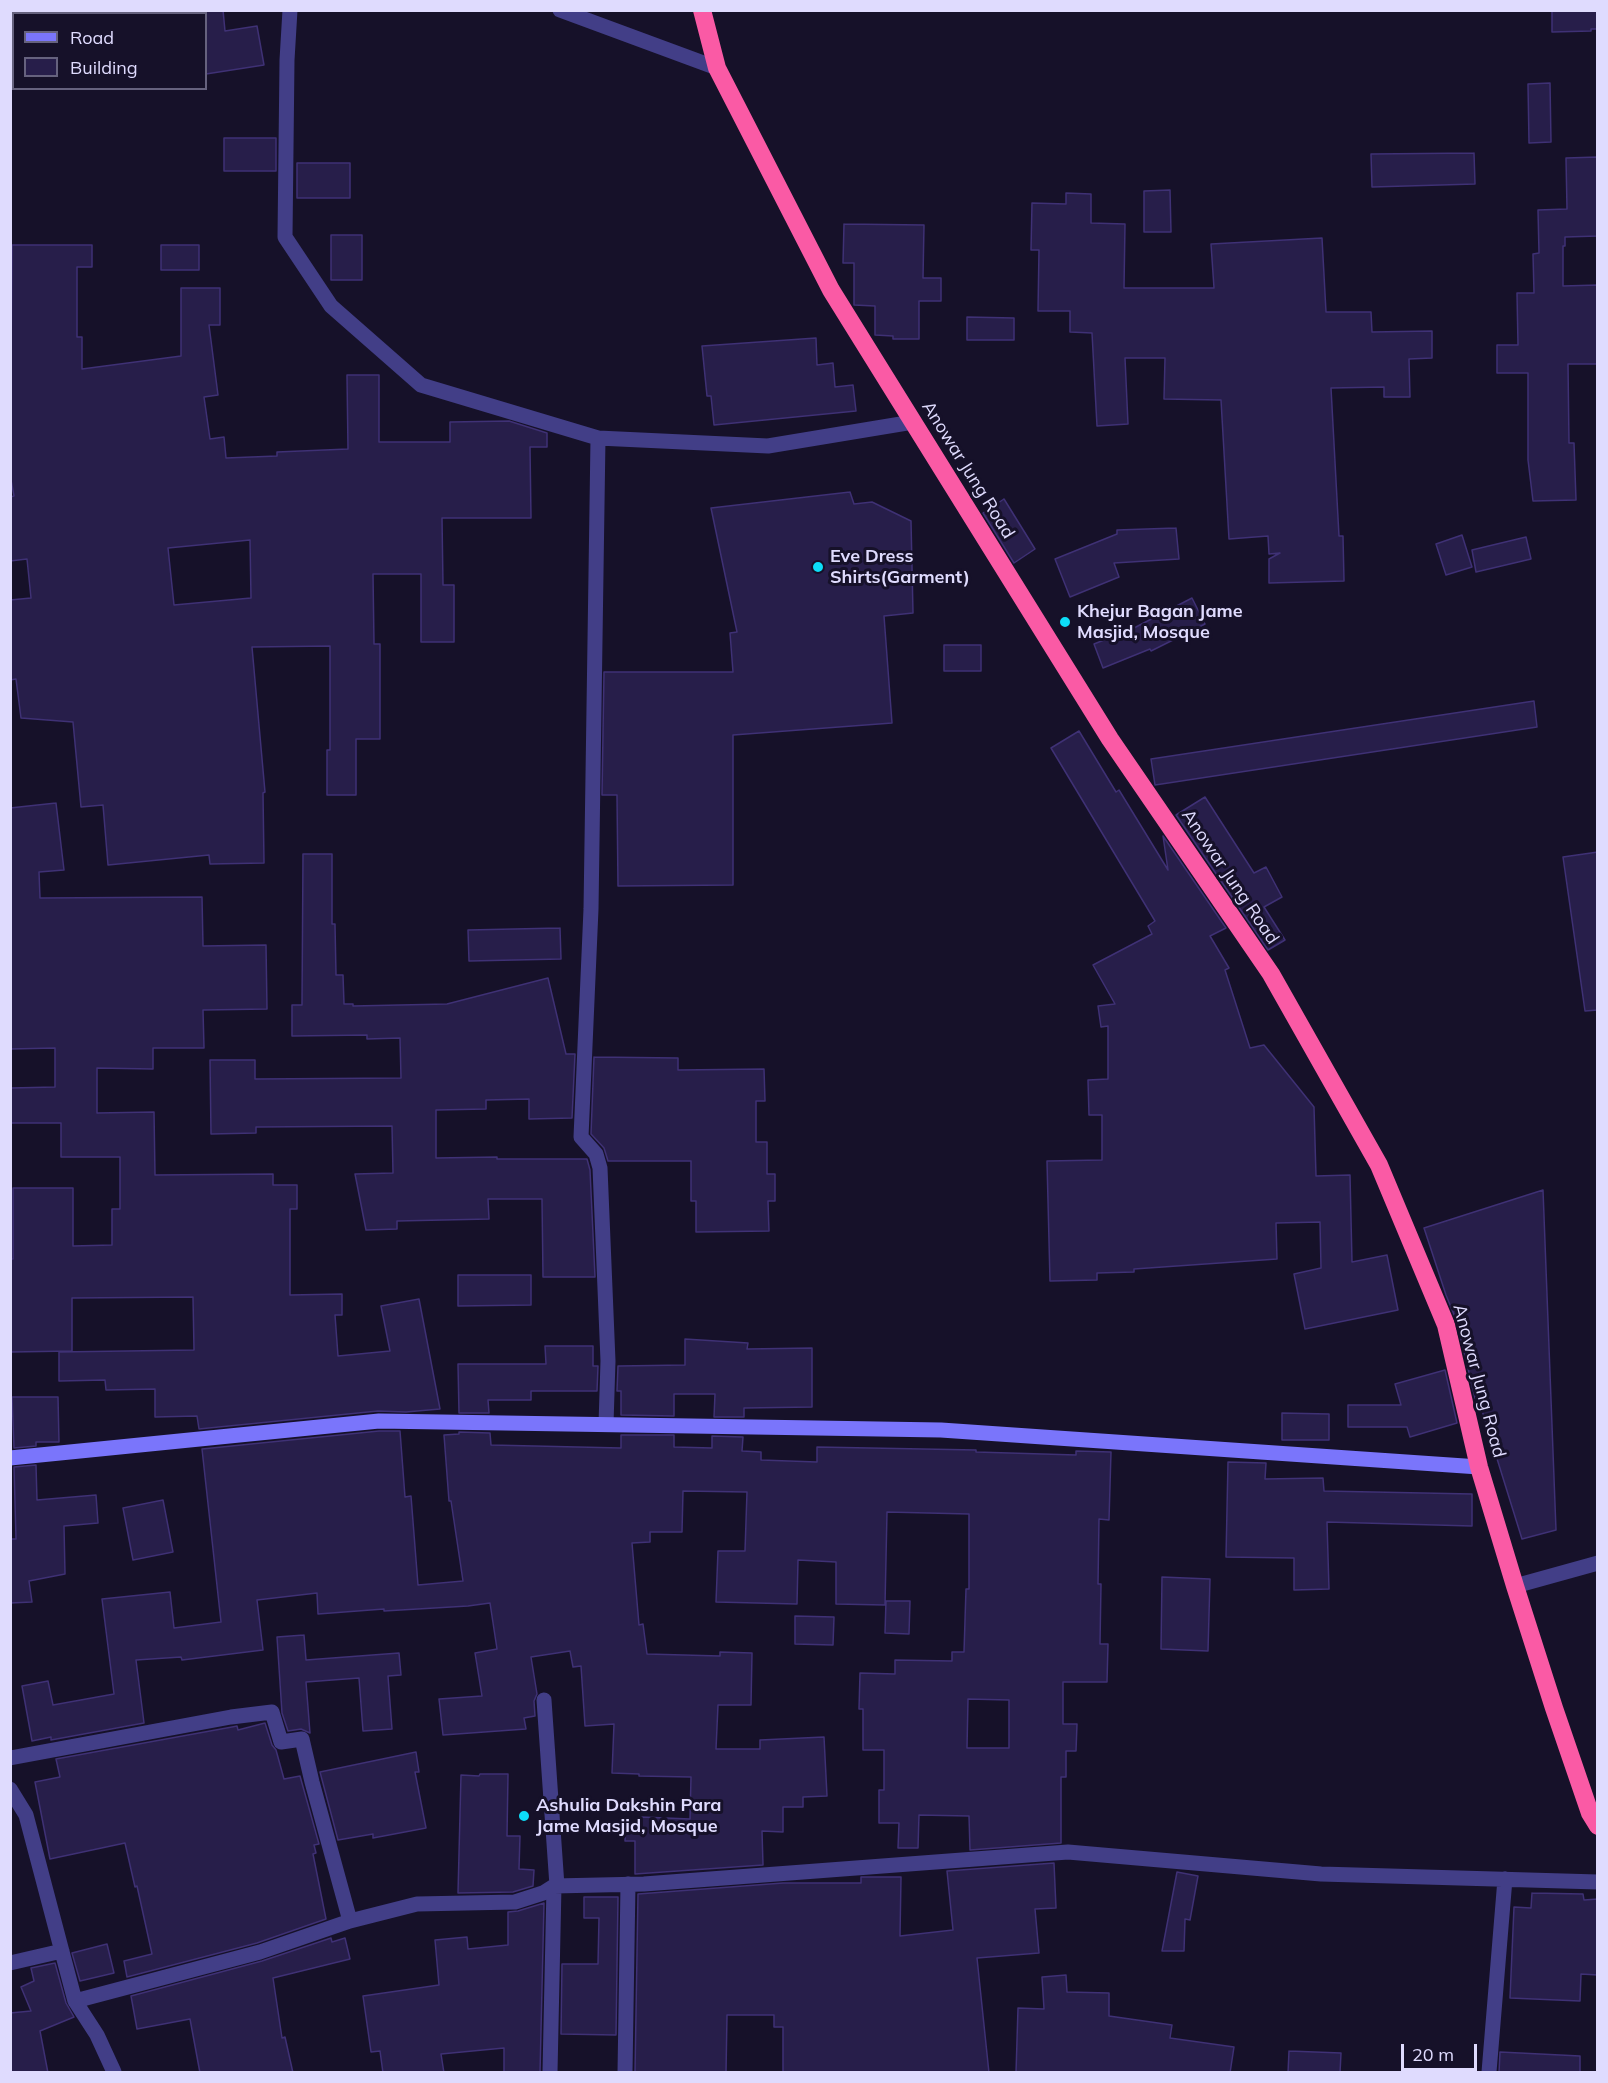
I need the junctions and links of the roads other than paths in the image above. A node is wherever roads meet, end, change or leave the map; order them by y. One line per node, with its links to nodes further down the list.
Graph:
1 (290, 10): 6 (street)
2 (560, 10): 4 (street)
3 (702, 10): 4 (highway, Anowar Jung Road)
4 (717, 68): 5 (highway, Anowar Jung Road)
5 (913, 422): 6 (street); 9 (highway, Anowar Jung Road)
6 (598, 438): 7 (street)
7 (606, 1424): 8 (street); 9 (street)
8 (10, 1458)
9 (1479, 1467): 11 (highway, Anowar Jung Road)
10 (1598, 1563): 11 (street)
11 (1515, 1587): 15 (highway, Anowar Jung Road)
12 (544, 1700): 19 (street)
13 (10, 1758): 20 (street)
14 (10, 1789): 21 (street)
15 (1598, 1826)
16 (1505, 1879): 17 (street); 18 (street); 27 (street)
17 (1598, 1882)
18 (628, 1884): 19 (street); 26 (street)
19 (556, 1886): 20 (street); 25 (street)
20 (350, 1921): 23 (street)
21 (62, 1951): 22 (street); 23 (street)
22 (10, 1963)
23 (75, 2001): 24 (street)
24 (114, 2073)
25 (550, 2073)
26 (625, 2073)
27 (1489, 2073)

